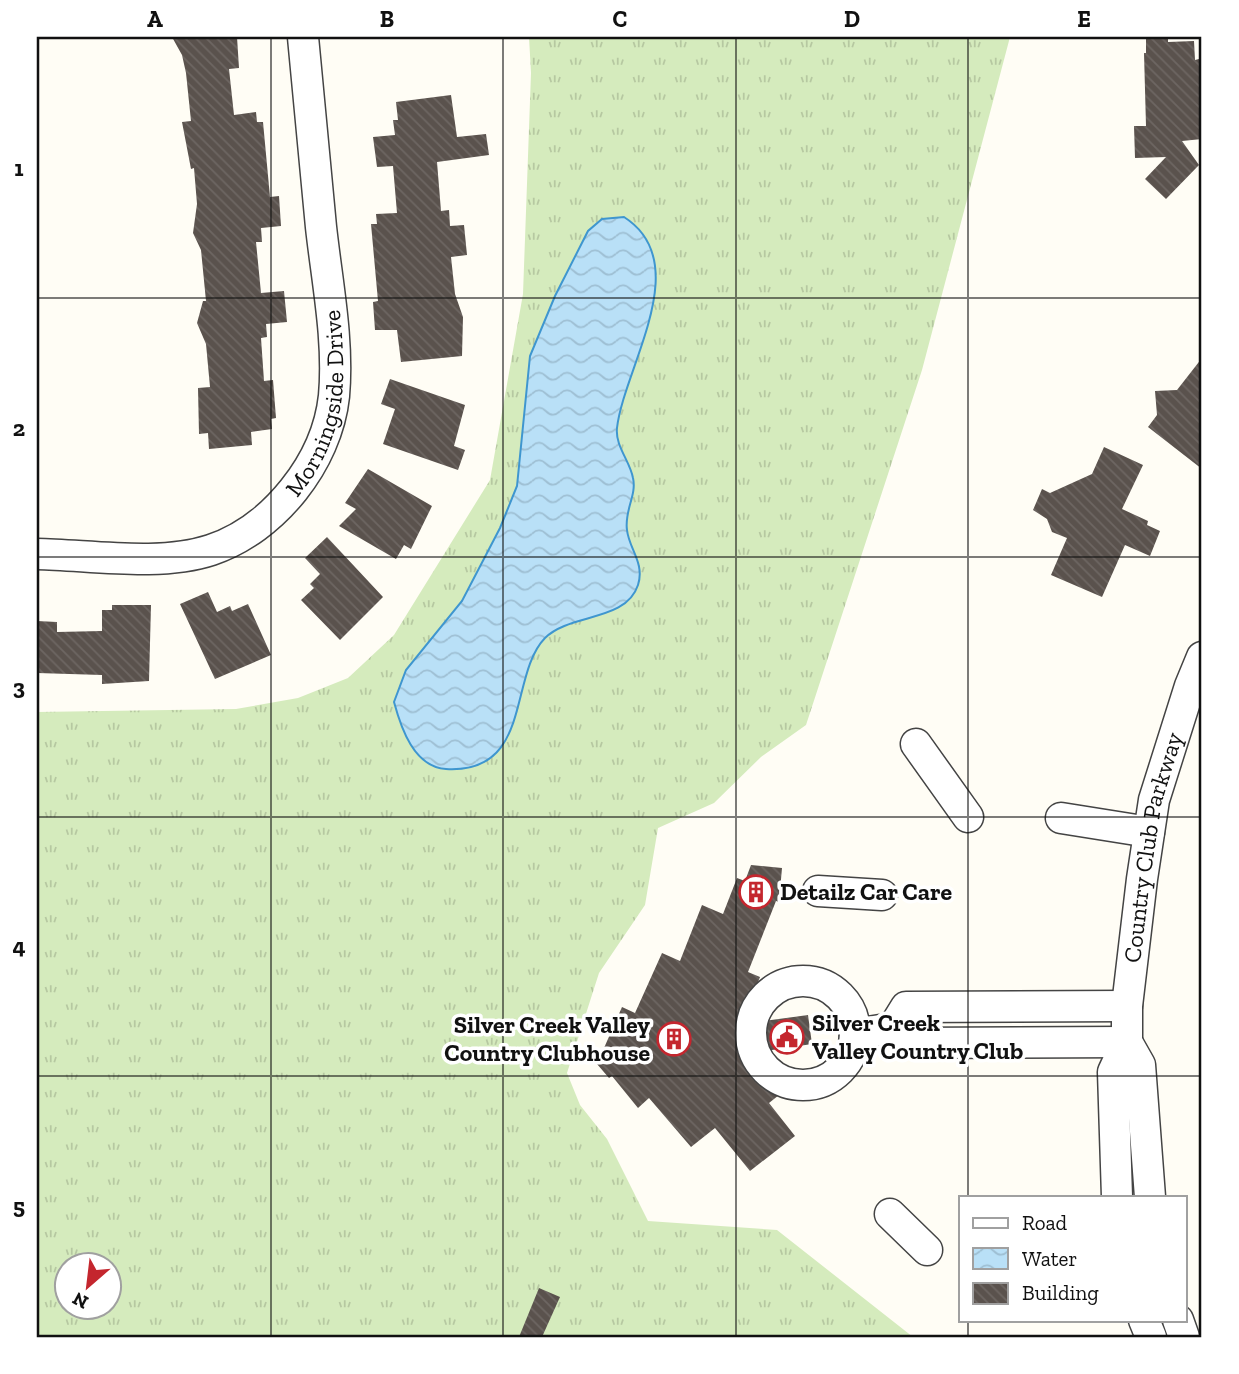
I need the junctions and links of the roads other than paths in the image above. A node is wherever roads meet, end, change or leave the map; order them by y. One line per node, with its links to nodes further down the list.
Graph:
1 (303, 37): 2 (street, Morningside Drive)
2 (37, 554)
3 (1202, 657): 7 (street, Country Club Parkway)
4 (916, 744): 5 (street)
5 (968, 817)
6 (1061, 818): 7 (street)
7 (1149, 832): 10 (street, Country Club Parkway)
8 (818, 891): 9 (street)
9 (882, 895)
10 (1127, 1006): 11 (street); 14 (street, Country Club Parkway)
11 (956, 1008): 12 (street); 15 (street)
12 (893, 1028): 13 (street); 15 (street)
13 (855, 1034)
14 (1127, 1042): 15 (street); 16 (street, Country Club Parkway); 17 (street, Country Club Parkway)
15 (951, 1044)
16 (1117, 1196)
17 (1150, 1196)
18 (890, 1214): 19 (street)
19 (927, 1250)

